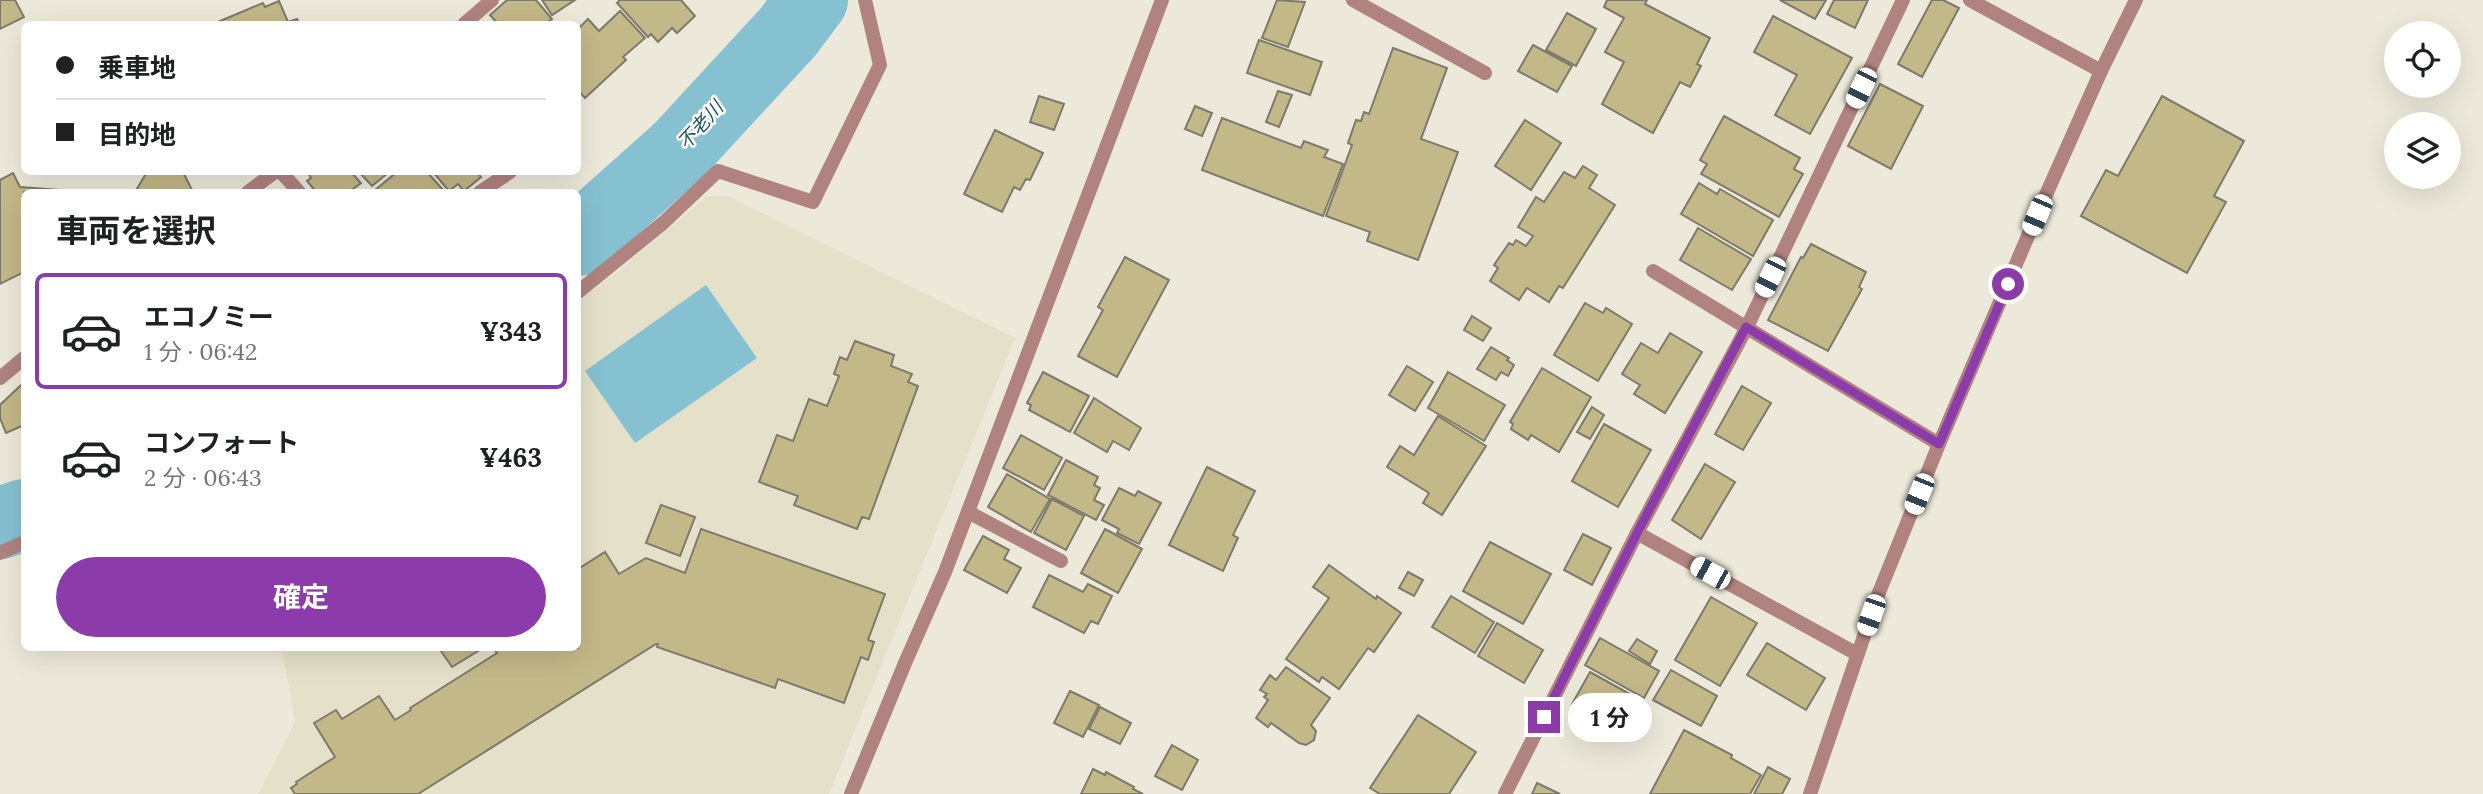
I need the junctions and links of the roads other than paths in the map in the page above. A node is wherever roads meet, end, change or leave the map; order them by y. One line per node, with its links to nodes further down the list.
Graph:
1 (492, 0): 8 (street)
2 (865, 0): 18 (street)
3 (1162, 0): 23 (street)
4 (1353, 0): 10 (street)
5 (1903, 0): 19 (street)
6 (1970, 0): 9 (street)
7 (2136, 0): 9 (street)
8 (472, 21)
9 (2101, 71): 22 (street)
10 (1485, 73)
11 (271, 175): 14 (street)
12 (284, 175): 15 (street)
13 (506, 175): 16 (street)
14 (252, 189)
15 (296, 189)
16 (484, 189)
17 (1653, 271): 19 (street)
18 (581, 290)
19 (1746, 327): 22 (street); 24 (street)
20 (21, 361): 21 (street)
21 (0, 379)
22 (1939, 444): 28 (street)
23 (968, 512): 27 (street); 29 (street)
24 (1637, 533): 28 (street); 30 (street)
25 (21, 543): 26 (street)
26 (0, 553)
27 (1061, 561)
28 (1857, 654): 31 (street)
29 (852, 794)
30 (1505, 794)
31 (1810, 794)

